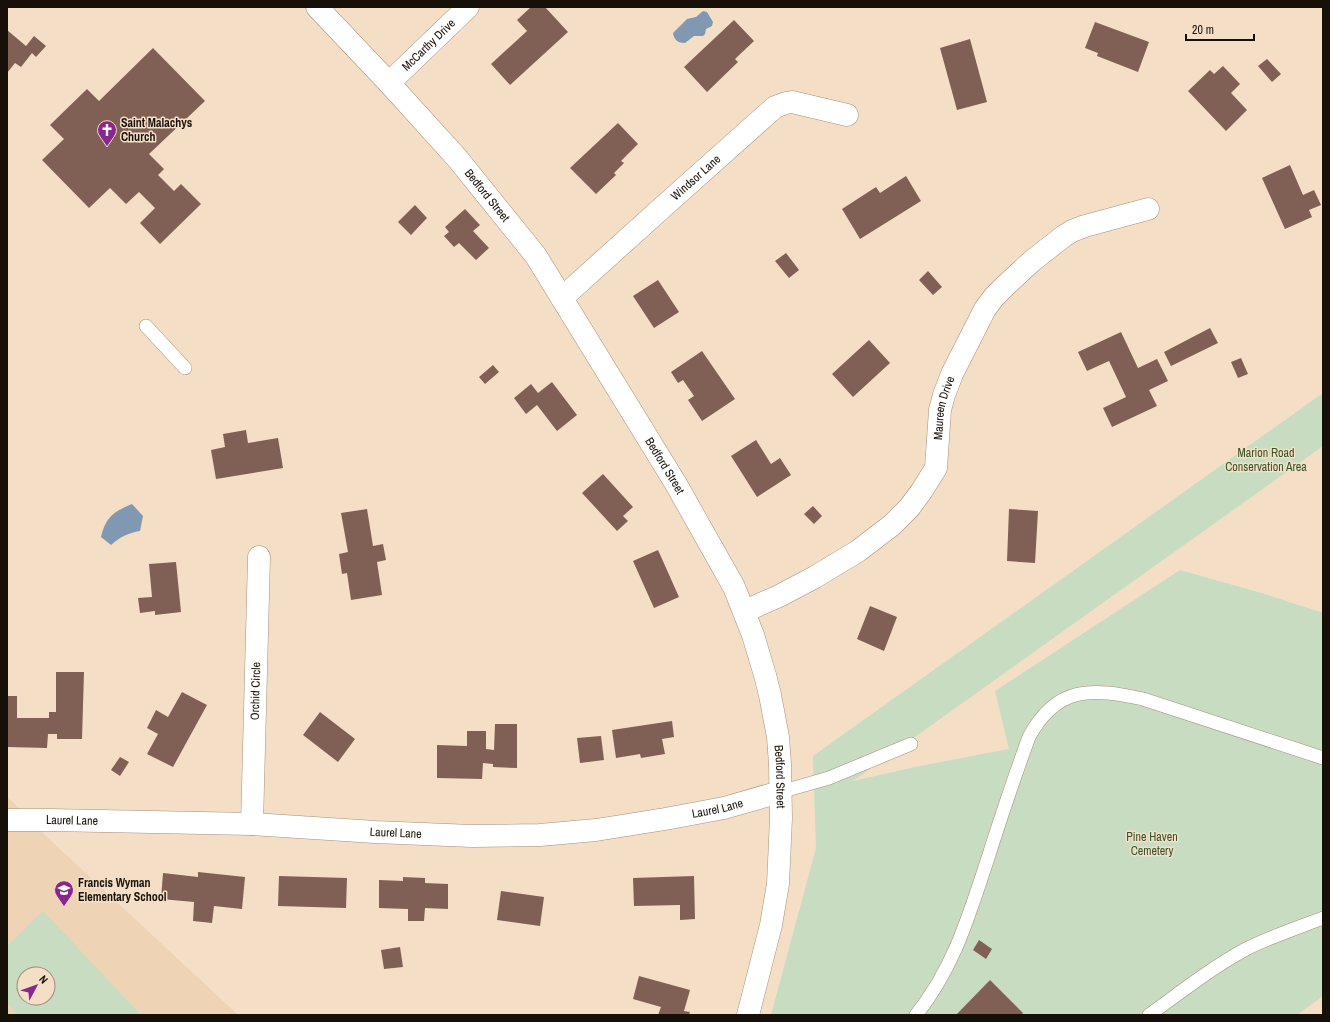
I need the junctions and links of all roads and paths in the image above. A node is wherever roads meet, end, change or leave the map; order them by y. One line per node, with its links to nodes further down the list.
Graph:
1 (316, 7): 3 (street, Bedford Street)
2 (468, 7): 3 (street, McCarthy Drive)
3 (389, 83): 6 (street, Bedford Street)
4 (847, 115): 6 (street, Windsor Lane)
5 (1148, 210): 10 (street, Maureen Drive)
6 (562, 298): 10 (street, Bedford Street)
7 (146, 326): 8 (lane)
8 (186, 368)
9 (259, 557): 15 (street, Orchid Circle)
10 (744, 611): 13 (street, Bedford Street)
11 (911, 744): 13 (lane)
12 (1323, 758): 18 (lane)
13 (780, 792): 15 (street, Laurel Lane); 17 (street, Bedford Street)
14 (7, 820): 15 (street, Laurel Lane)
15 (252, 824)
16 (1323, 918): 19 (lane)
17 (748, 1015)
18 (916, 1015)
19 (1149, 1015)

